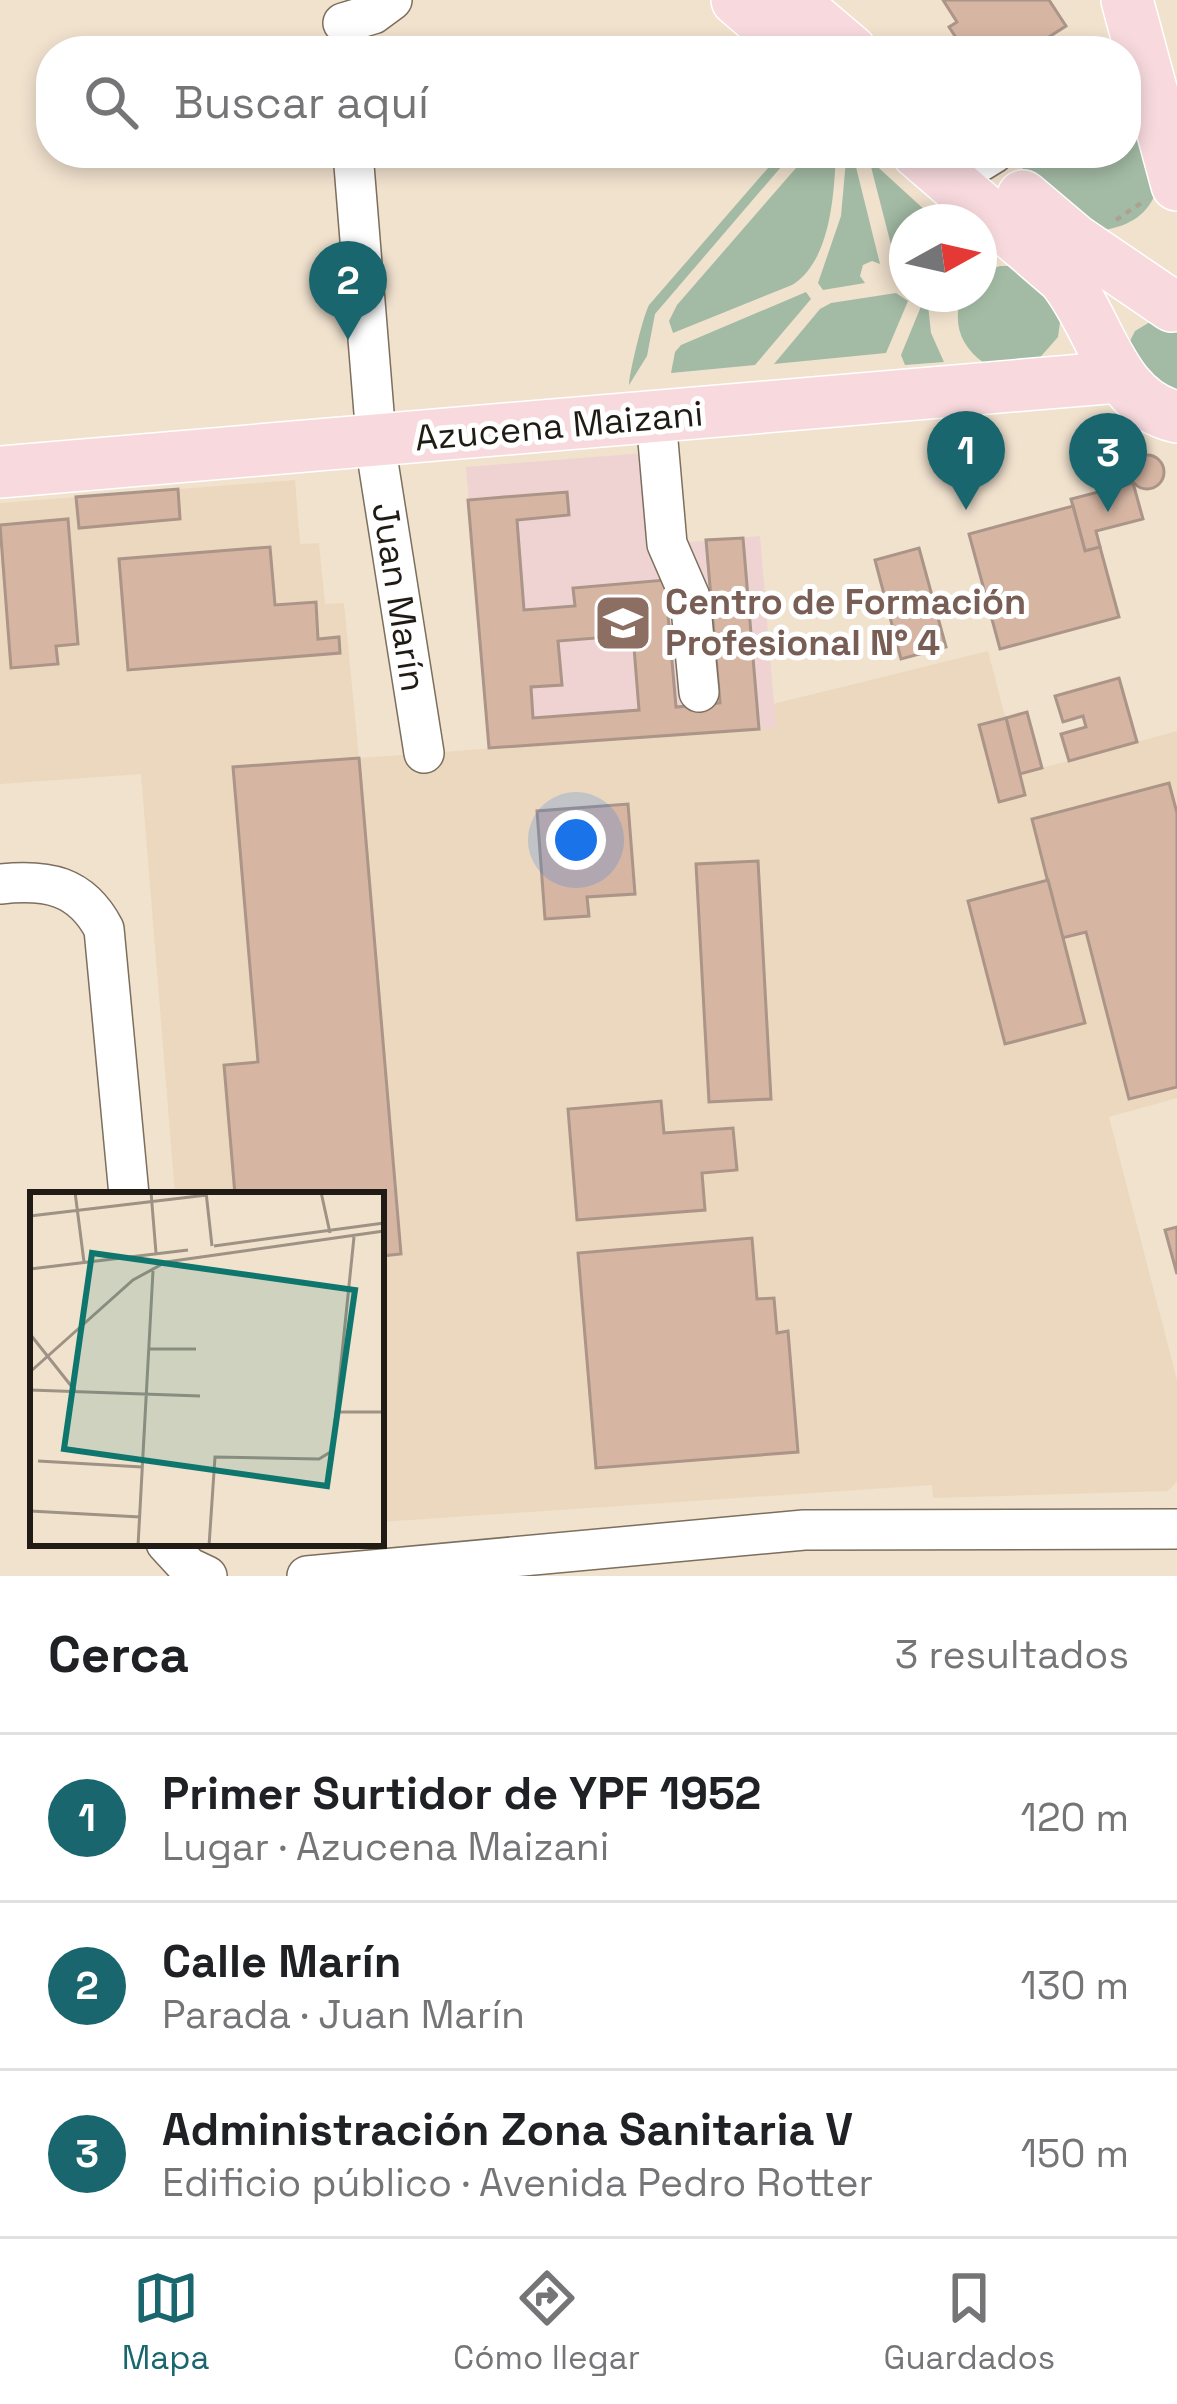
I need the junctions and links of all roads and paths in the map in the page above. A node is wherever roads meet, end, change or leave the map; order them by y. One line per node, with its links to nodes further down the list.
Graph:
1 (392, 0): 5 (street)
2 (737, 0): 6 (main road)
3 (791, 0): 7 (main road)
4 (1127, 0): 8 (main road)
5 (343, 24)
6 (779, 36)
7 (833, 36)
8 (1131, 36)
9 (1141, 95): 15 (main road)
10 (354, 168): 21 (street, Juan Marín)
11 (935, 168): 18 (main road)
12 (995, 168): 17 (main road)
13 (1034, 168): 14 (path)
14 (1034, 174)
15 (1162, 189): 16 (path)
16 (1106, 222)
17 (1174, 307): 18 (main road)
18 (1114, 366): 19 (main road, Azucena Maizani); 20 (main road)
19 (656, 418): 21 (main road, Azucena Maizani); 23 (street)
20 (1170, 420)
21 (377, 441): 22 (main road, Azucena Maizani); 24 (street, Juan Marín)
22 (0, 472)
23 (699, 692)
24 (424, 753)
25 (0, 884): 26 (street)
26 (129, 1192)
27 (1177, 1529): 29 (street)
28 (169, 1546): 30 (street)
29 (444, 1570): 31 (street)
30 (207, 1576)
31 (307, 1576)

